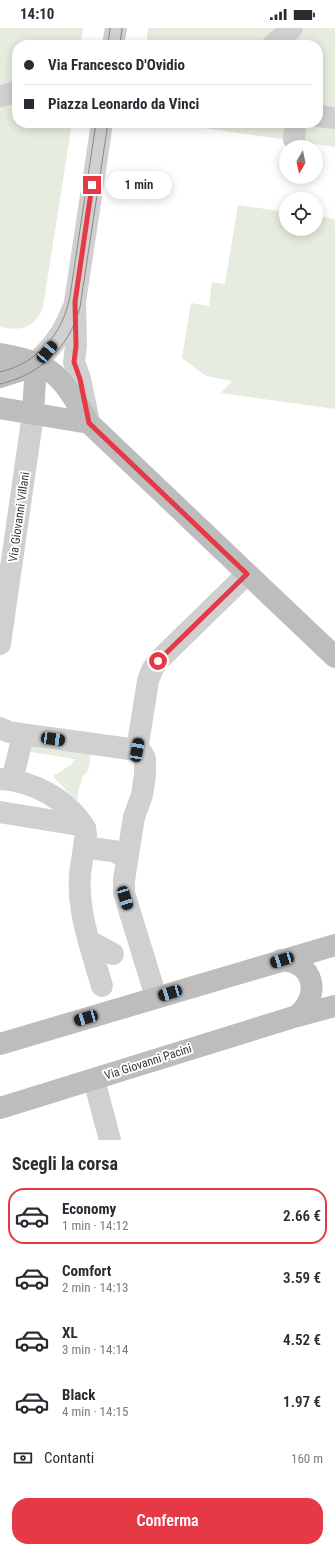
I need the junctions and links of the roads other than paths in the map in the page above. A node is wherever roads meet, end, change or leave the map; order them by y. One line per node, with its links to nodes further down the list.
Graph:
1 (116, 28): 3 (street)
2 (292, 28): 4 (street)
3 (115, 40)
4 (279, 40)
5 (12, 93): 6 (street)
6 (0, 96)
7 (323, 117): 8 (street)
8 (335, 118)
9 (101, 128): 10 (street)
10 (75, 302): 12 (street); 16 (street)
11 (0, 354): 12 (street)
12 (36, 362): 13 (street); 15 (street); 16 (street)
13 (0, 377)
14 (0, 408): 15 (street)
15 (33, 414): 16 (street); 18 (street, Via Giovanni Villani)
16 (89, 423): 17 (street)
17 (247, 574): 19 (street); 22 (street)
18 (0, 644)
19 (335, 657)
20 (0, 728): 22 (street)
21 (21, 744): 23 (street)
22 (137, 750): 32 (street)
23 (6, 779): 25 (street)
24 (0, 812): 25 (street)
25 (84, 837): 26 (street); 27 (street)
26 (119, 854)
27 (89, 941): 29 (street); 31 (street)
28 (335, 945): 30 (street)
29 (113, 954)
30 (282, 960): 32 (street); 34 (street)
31 (102, 986)
32 (156, 997): 35 (street)
33 (335, 1006): 34 (street, Via Giovanni Pacini)
34 (297, 1016): 36 (street, Via Giovanni Pacini)
35 (0, 1044)
36 (94, 1080): 37 (street, Via Giovanni Pacini); 38 (street)
37 (0, 1108)
38 (110, 1140)

